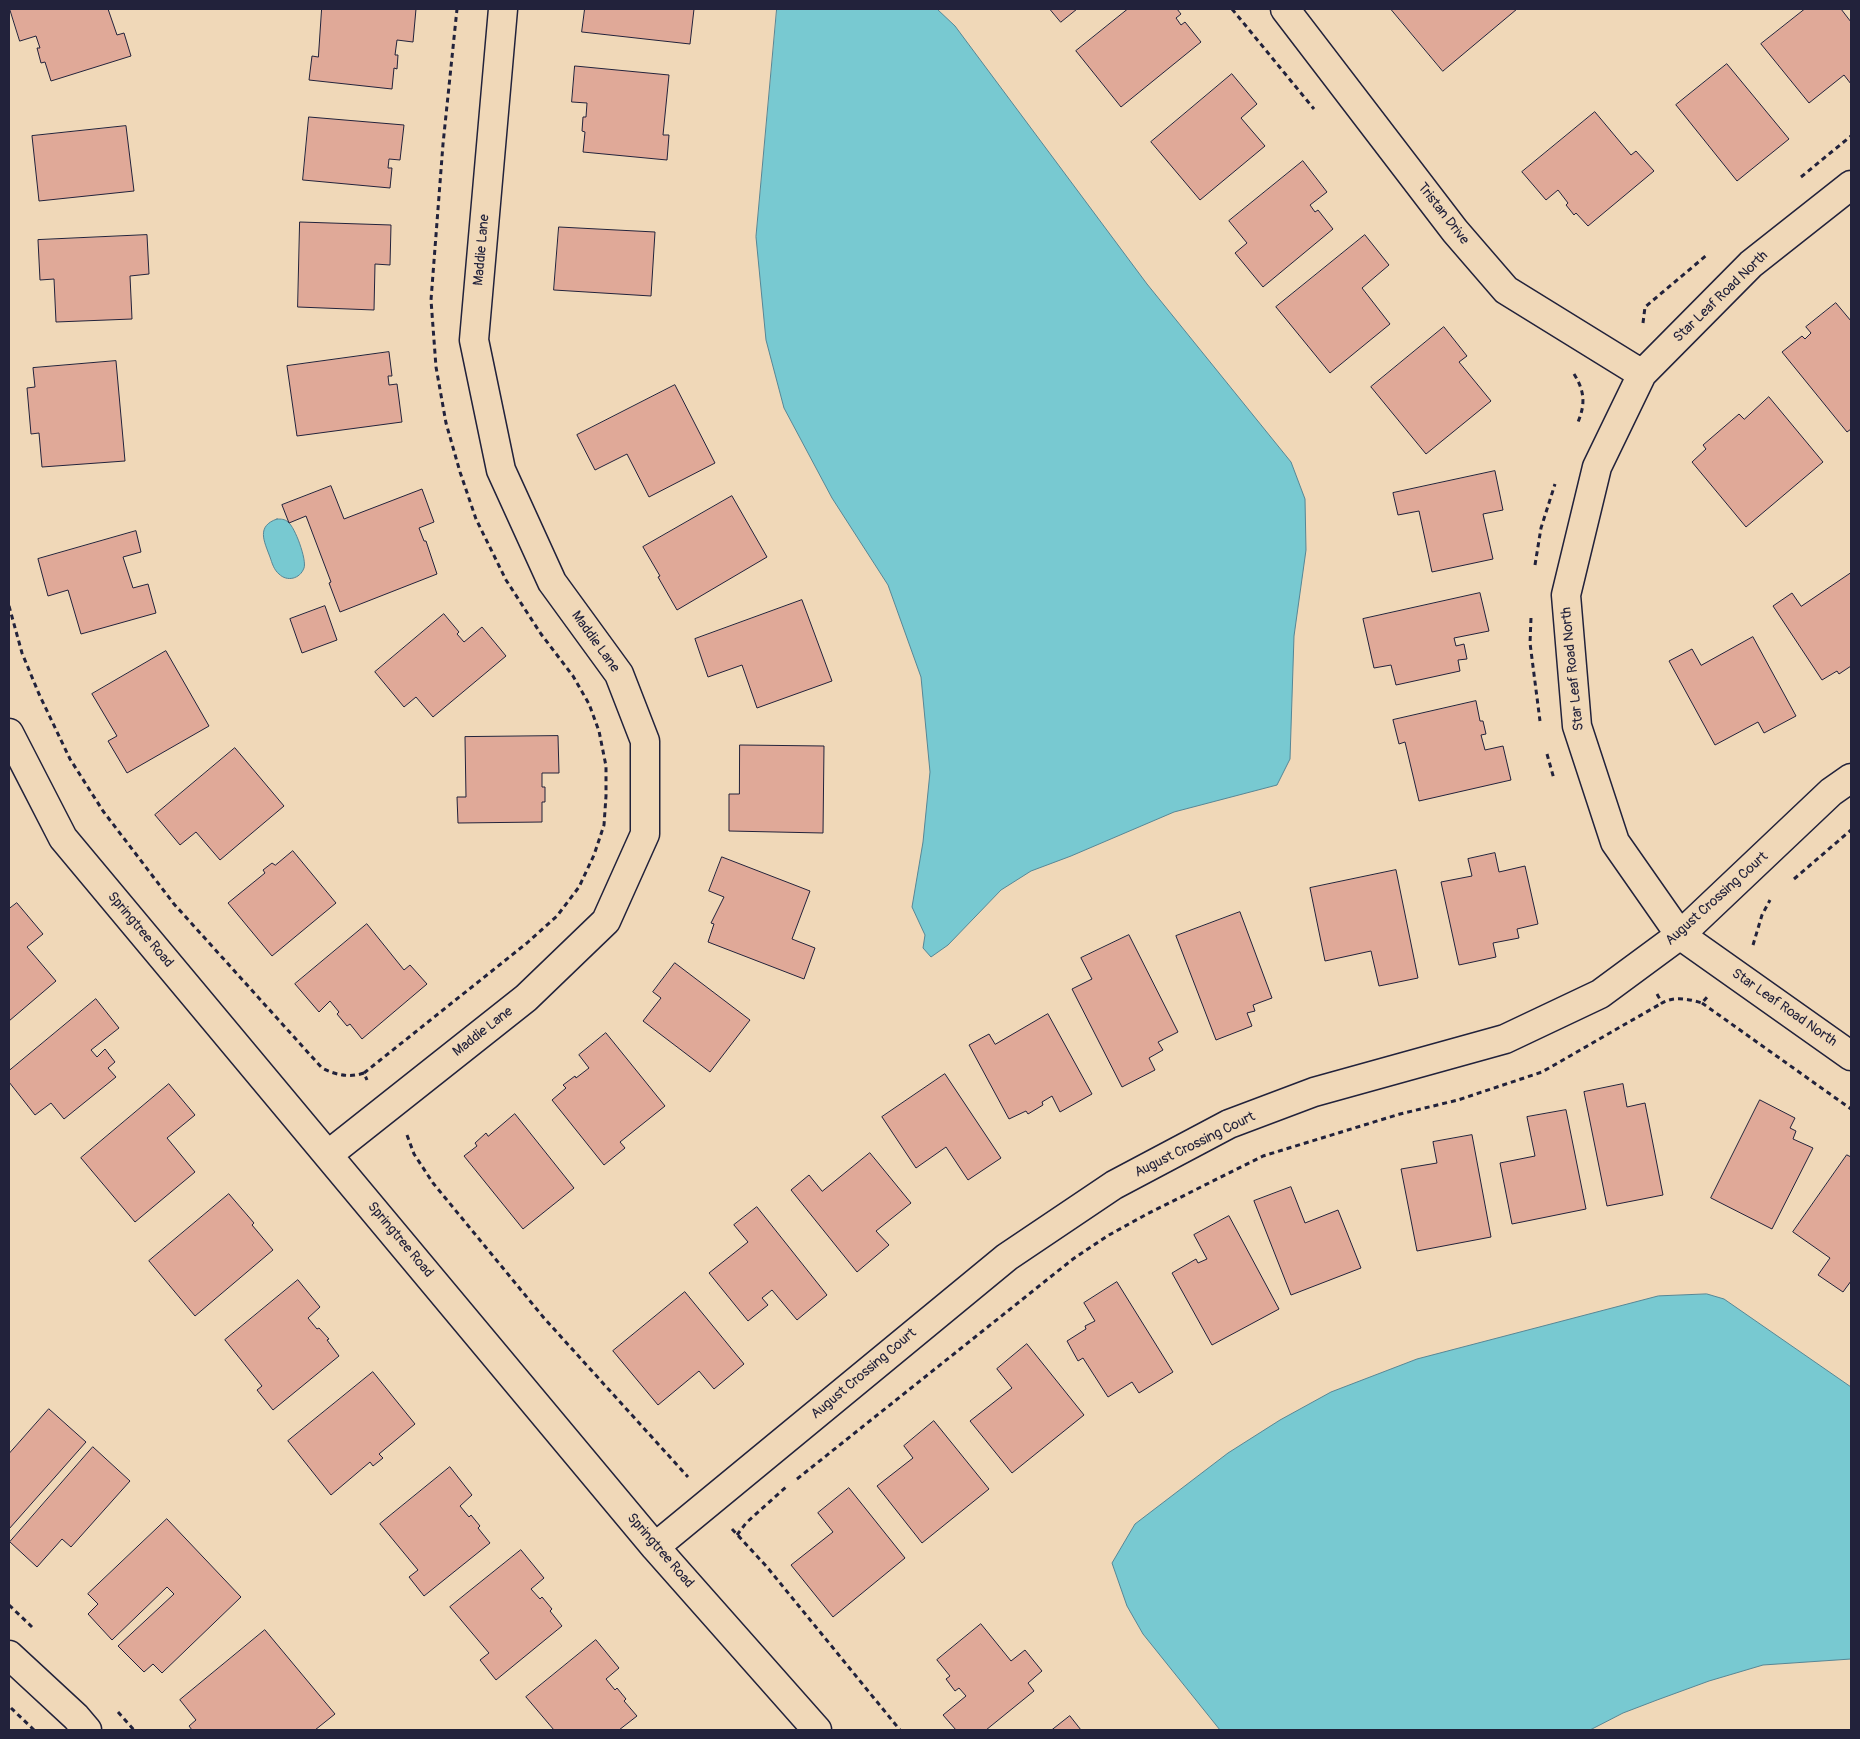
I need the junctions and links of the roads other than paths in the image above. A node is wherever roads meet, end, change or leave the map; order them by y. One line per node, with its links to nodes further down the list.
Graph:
1 (503, 9): 9 (street, Maddie Lane)
2 (1285, 9): 4 (street, Tristan Drive)
3 (1851, 184): 4 (street, Star Leaf Road North)
4 (1642, 374): 7 (street, Star Leaf Road North)
5 (9, 733): 9 (street, Springtree Road)
6 (1851, 778): 7 (street, August Crossing Court)
7 (1680, 935): 8 (street, Star Leaf Road North); 10 (street, August Crossing Court)
8 (1851, 1056)
9 (329, 1154): 10 (street, Springtree Road)
10 (655, 1547): 13 (street, Springtree Road)
11 (9, 1655): 12 (street)
12 (87, 1730)
13 (817, 1730)

